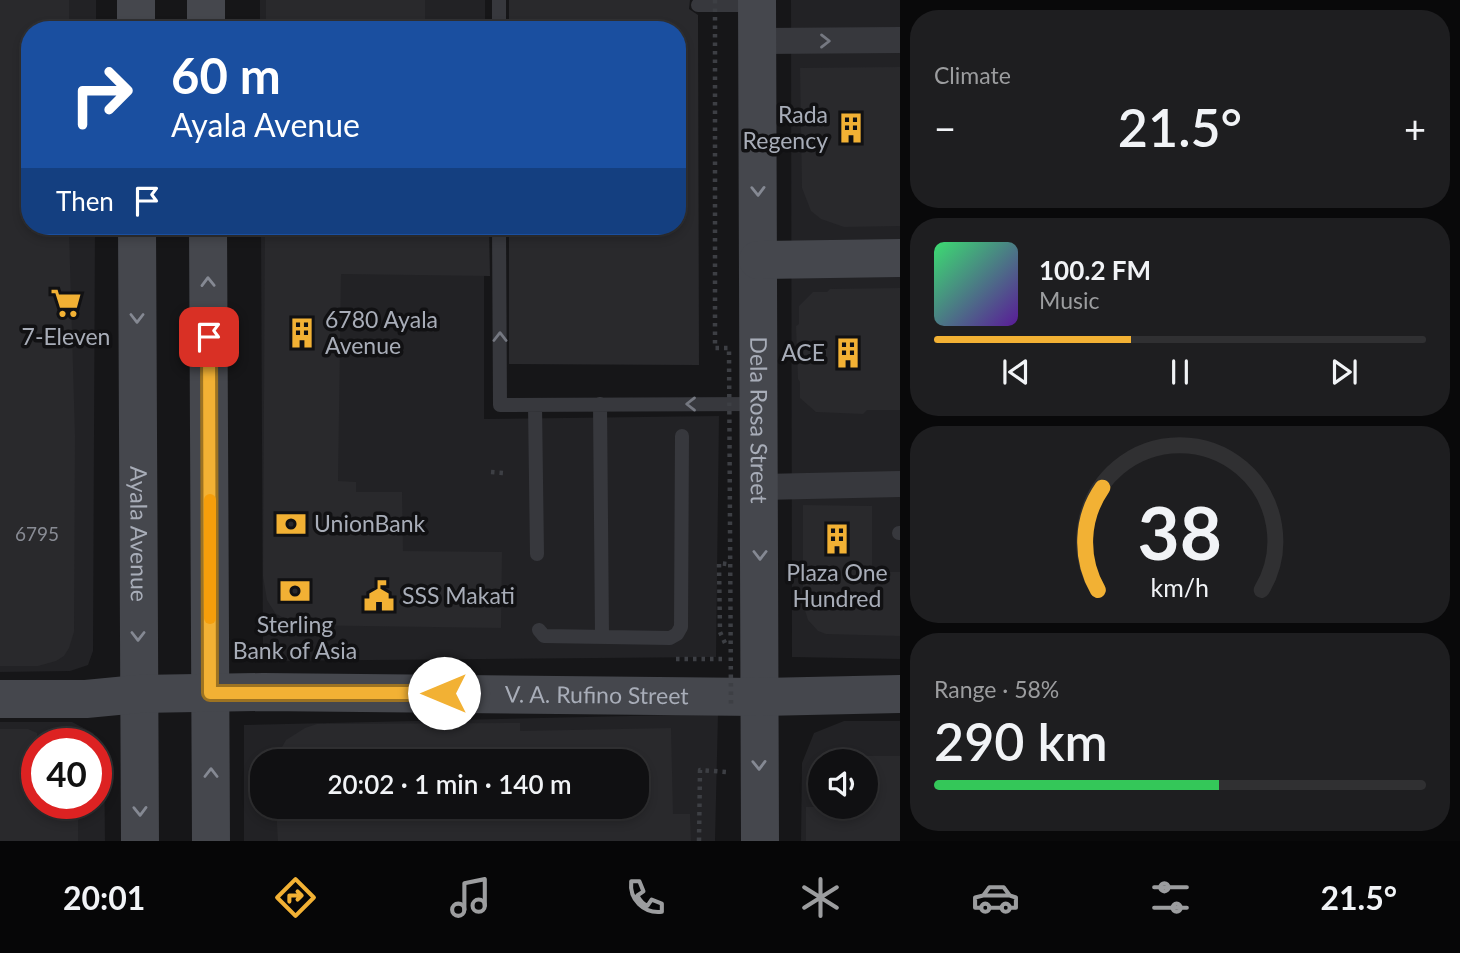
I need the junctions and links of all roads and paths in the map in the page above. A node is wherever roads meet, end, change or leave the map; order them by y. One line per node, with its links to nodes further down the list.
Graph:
1 (136, 0): 7 (street)
2 (206, 0): 8 (street)
3 (499, 0): 9 (lane)
4 (715, 0): 30 (path, bridge)
5 (698, 5): 6 (lane)
6 (757, 15): 10 (street, one-way to 10); 15 (street, Dela Rosa Street, one-way to 15)
7 (136, 21)
8 (206, 21)
9 (499, 21)
10 (900, 40)
11 (137, 235): 33 (street, Ayala Avenue, one-way to 33)
12 (208, 235): 32 (street, one-way to 12)
13 (499, 235): 18 (lane, one-way to 13)
14 (900, 258): 15 (street)
15 (758, 260): 17 (street, Dela Rosa Street)
16 (600, 404): 17 (lane, one-way to 16); 18 (lane); 28 (lane)
17 (759, 404): 23 (street, Dela Rosa Street)
18 (536, 405): 24 (lane)
19 (682, 436): 28 (lane)
20 (491, 472): 21 (path)
21 (503, 472)
22 (900, 484): 23 (street)
23 (760, 487): 36 (street, Dela Rosa Street, one-way to 36)
24 (537, 554)
25 (719, 563): 27 (path)
26 (540, 630): 28 (lane)
27 (720, 632)
28 (602, 635)
29 (705, 659): 30 (path)
30 (732, 659): 36 (path, bridge)
31 (0, 687): 33 (street)
32 (210, 693): 33 (street, V. A. Rufino Street); 36 (street, V. A. Rufino Street); 39 (street, one-way to 32)
33 (138, 694): 35 (street, V. A. Rufino Street); 38 (street, Ayala Avenue, one-way to 38)
34 (900, 694): 36 (street, V. A. Rufino Street)
35 (0, 699)
36 (745, 707): 41 (street, Dela Rosa Street, one-way to 41)
37 (730, 772): 40 (path)
38 (140, 841)
39 (211, 841)
40 (699, 841)
41 (760, 841)

